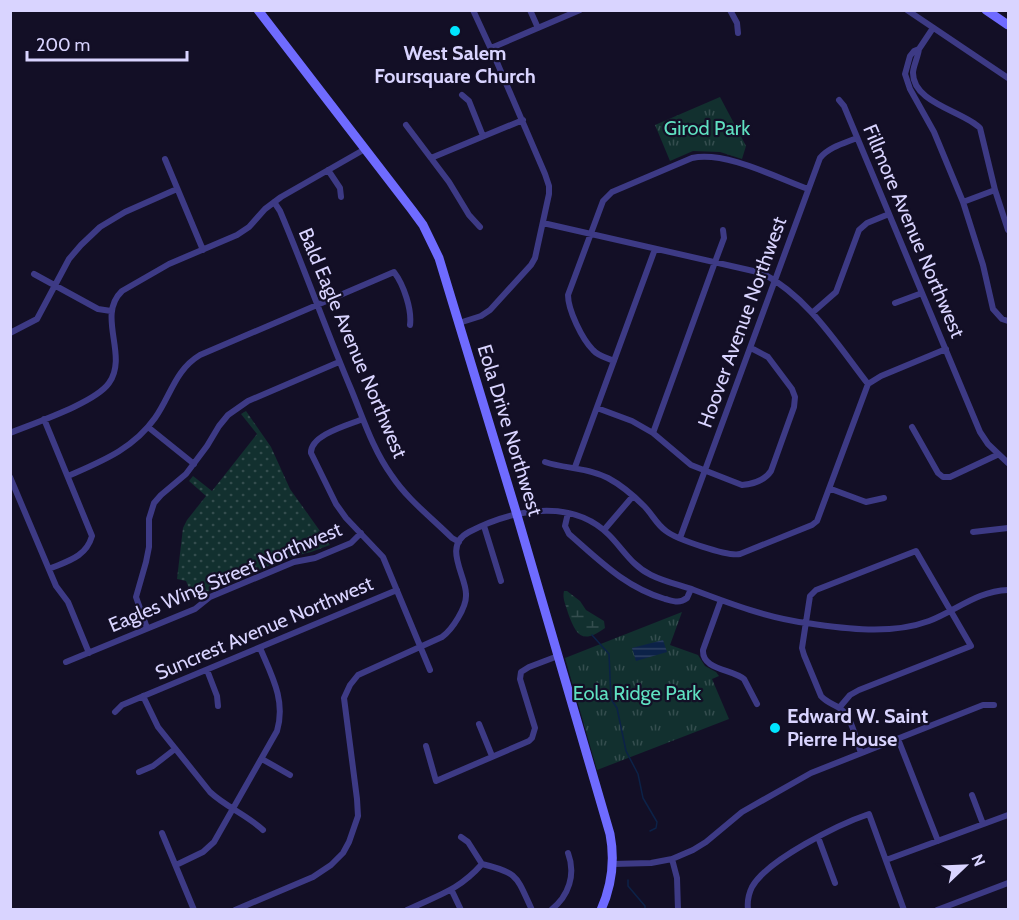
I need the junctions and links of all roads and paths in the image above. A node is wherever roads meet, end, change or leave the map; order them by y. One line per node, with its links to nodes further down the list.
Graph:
1 (258, 10): 21 (main road, Eola Drive Northwest)
2 (473, 10): 12 (street)
3 (530, 10): 9 (street)
4 (580, 10): 9 (street)
5 (730, 10): 11 (street)
6 (907, 10): 10 (street)
7 (986, 10): 8 (main road)
8 (1008, 25)
9 (538, 28): 12 (street)
10 (933, 28): 13 (street); 14 (street)
11 (738, 33)
12 (491, 48): 17 (street)
13 (919, 49): 27 (street); 30 (street)
14 (1008, 78)
15 (462, 95): 19 (street)
16 (839, 100): 20 (street, Fillmore Avenue Northwest)
17 (523, 120): 19 (street); 32 (street)
18 (406, 125): 22 (street)
19 (483, 136): 22 (street)
20 (857, 138): 26 (street, Hoover Avenue Northwest); 31 (street, Fillmore Avenue Northwest)
21 (365, 149): 24 (street); 49 (main road, Eola Drive Northwest)
22 (431, 158): 33 (street)
23 (165, 159): 25 (street)
24 (328, 170): 28 (street); 29 (street)
25 (177, 189): 38 (street); 42 (street)
26 (808, 189): 36 (street); 41 (street, Hoover Avenue Northwest)
27 (995, 190): 30 (street); 35 (street)
28 (341, 197)
29 (274, 202): 38 (street); 45 (street, Bald Eagle Avenue Northwest)
30 (963, 202): 48 (street)
31 (889, 214): 43 (street, Fillmore Avenue Northwest); 47 (street)
32 (543, 223): 36 (street); 49 (street)
33 (480, 227)
34 (723, 230): 39 (street)
35 (1008, 230)
36 (590, 234): 37 (street); 54 (street)
37 (655, 249): 39 (street); 54 (street)
38 (203, 250): 46 (street)
39 (716, 262): 41 (street); 63 (street)
40 (34, 274): 42 (street)
41 (775, 280): 47 (street); 52 (street, Hoover Avenue Northwest)
42 (53, 285): 46 (street); 51 (street)
43 (922, 293): 44 (street); 53 (street, Fillmore Avenue Northwest)
44 (895, 303)
45 (316, 306): 50 (street); 55 (street, Bald Eagle Avenue Northwest); 60 (street)
46 (111, 311): 58 (street)
47 (812, 313): 56 (street)
48 (1008, 321)
49 (459, 323): 76 (main road, Eola Drive Northwest)
50 (410, 325)
51 (10, 333)
52 (751, 348): 69 (street, Hoover Avenue Northwest); 69 (street)
53 (946, 349): 56 (street); 64 (street, Fillmore Avenue Northwest)
54 (614, 361): 57 (street)
55 (339, 362): 59 (street, Bald Eagle Avenue Northwest); 67 (street)
56 (868, 384): 72 (street)
57 (597, 408): 63 (street); 68 (street)
58 (44, 419): 62 (street); 70 (street)
59 (363, 419): 81 (street); 83 (street, Bald Eagle Avenue Northwest)
60 (148, 427): 67 (street); 70 (street)
61 (912, 427): 64 (street)
62 (10, 433)
63 (653, 433): 69 (street)
64 (997, 455): 66 (street, Fillmore Avenue Northwest)
65 (545, 462): 68 (street)
66 (1008, 463)
67 (194, 464): 92 (street)
68 (575, 467): 73 (street)
69 (705, 471): 82 (street, Hoover Avenue Northwest)
70 (68, 476): 84 (street)
71 (10, 477): 84 (street)
72 (831, 489): 74 (street); 82 (street)
73 (633, 496): 79 (street); 82 (street)
74 (884, 498)
75 (568, 513): 76 (street); 79 (street); 86 (street)
76 (517, 515): 77 (street); 96 (main road, Eola Drive Northwest)
77 (484, 526): 83 (street); 85 (street)
78 (1008, 528): 80 (street)
79 (604, 530): 86 (street)
80 (974, 532)
81 (361, 533): 87 (street); 92 (street, Eagles Wing Street Northwest)
82 (680, 538)
83 (459, 542): 93 (street)
84 (49, 569): 95 (street)
85 (501, 581)
86 (691, 589): 89 (street)
87 (397, 590): 93 (street); 94 (street, Suncrest Avenue Northwest)
88 (1008, 590): 90 (street)
89 (721, 600): 91 (street); 101 (street)
90 (951, 610): 91 (street); 91 (street); 104 (street)
91 (806, 623): 104 (street)
92 (147, 628): 95 (street, Eagles Wing Street Northwest)
93 (420, 646): 99 (street); 134 (street)
94 (260, 648): 98 (street, Suncrest Avenue Northwest); 112 (street)
95 (89, 653): 97 (street, Eagles Wing Street Northwest)
96 (558, 656): 111 (street); 128 (main road, Eola Drive Northwest)
97 (66, 662)
98 (207, 670): 100 (street, Suncrest Avenue Northwest); 103 (street)
99 (430, 670)
100 (143, 696): 105 (street, Suncrest Avenue Northwest); 109 (street)
101 (757, 704)
102 (994, 705): 107 (street)
103 (218, 706)
104 (839, 708): 110 (street)
105 (116, 712)
106 (479, 724): 111 (street)
107 (898, 739): 110 (street); 123 (street)
108 (426, 746): 111 (street)
109 (175, 749): 113 (street); 116 (street)
110 (861, 753): 125 (street)
111 (492, 756)
112 (262, 759): 114 (street); 116 (street)
113 (139, 772)
114 (290, 775)
115 (972, 795): 118 (street)
116 (233, 809): 119 (street); 129 (street)
117 (1008, 815): 118 (street)
118 (983, 824): 123 (street)
119 (263, 830)
120 (162, 833): 129 (street)
121 (461, 837): 127 (street)
122 (818, 837): 126 (street); 130 (street); 141 (street)
123 (938, 841): 126 (street)
124 (568, 853): 138 (street)
125 (672, 858): 128 (street); 140 (street)
126 (886, 860): 142 (street)
127 (482, 864): 132 (street); 137 (street)
128 (613, 864): 139 (main road, Eola Drive Northwest)
129 (176, 865): 133 (street)
130 (835, 883)
131 (1008, 883): 143 (street)
132 (452, 891): 135 (street); 136 (street)
133 (194, 909)
134 (235, 909)
135 (407, 909)
136 (461, 909)
137 (532, 909)
138 (551, 909)
139 (601, 909)
140 (678, 909)
141 (748, 909)
142 (904, 909)
143 (937, 909)

